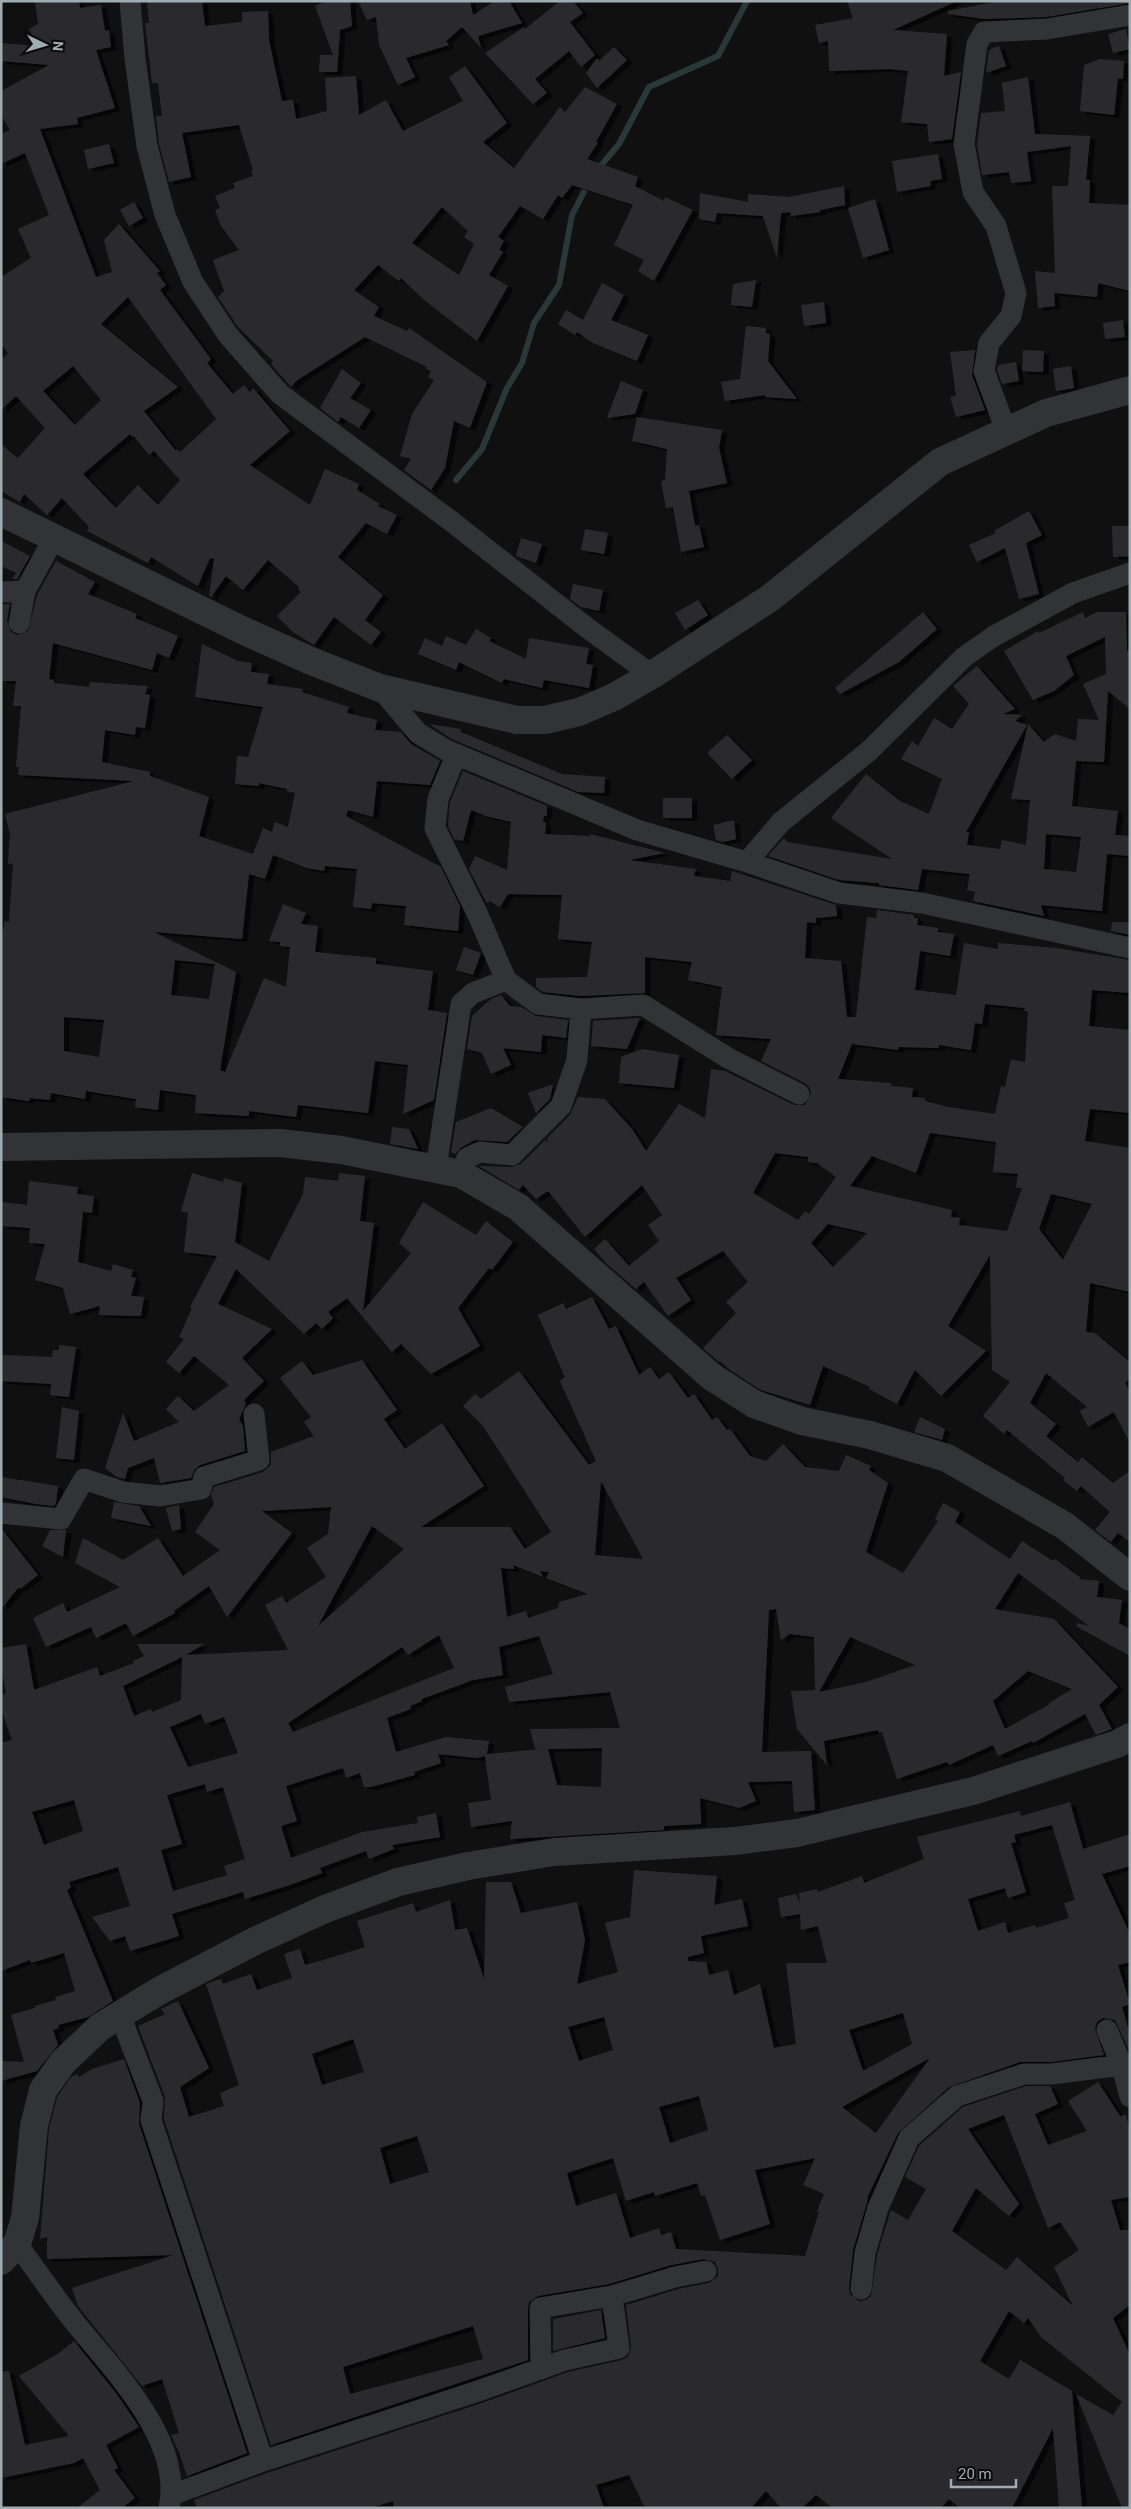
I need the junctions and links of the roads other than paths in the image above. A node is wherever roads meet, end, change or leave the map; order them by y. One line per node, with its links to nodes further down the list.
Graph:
1 (130, 1): 11 (street)
2 (1130, 15): 4 (street)
3 (1130, 390): 4 (street)
4 (1006, 430): 11 (street)
5 (1, 512): 6 (street)
6 (54, 538): 8 (street); 12 (street)
7 (1130, 573): 14 (street)
8 (25, 591): 9 (street); 10 (street)
9 (1, 592)
10 (19, 623)
11 (652, 675): 12 (street)
12 (380, 688): 13 (street)
13 (456, 755): 14 (street); 16 (street)
14 (747, 862): 15 (street)
15 (1130, 948)
16 (506, 980): 17 (street); 20 (street)
17 (581, 1009): 18 (street); 20 (street)
18 (799, 1094)
19 (1, 1147): 20 (street)
20 (449, 1171): 23 (street)
21 (254, 1414): 22 (street)
22 (1, 1513)
23 (1130, 1577)
24 (1130, 1737): 25 (street)
25 (120, 2015): 29 (street); 34 (street)
26 (1107, 2030): 27 (street)
27 (1126, 2065): 28 (street); 31 (street)
28 (1130, 2096)
29 (9, 2253): 35 (street)
30 (706, 2270): 32 (street)
31 (861, 2289)
32 (612, 2296): 33 (street); 33 (street)
33 (541, 2369): 34 (street)
34 (263, 2461): 35 (street)
35 (170, 2501)

